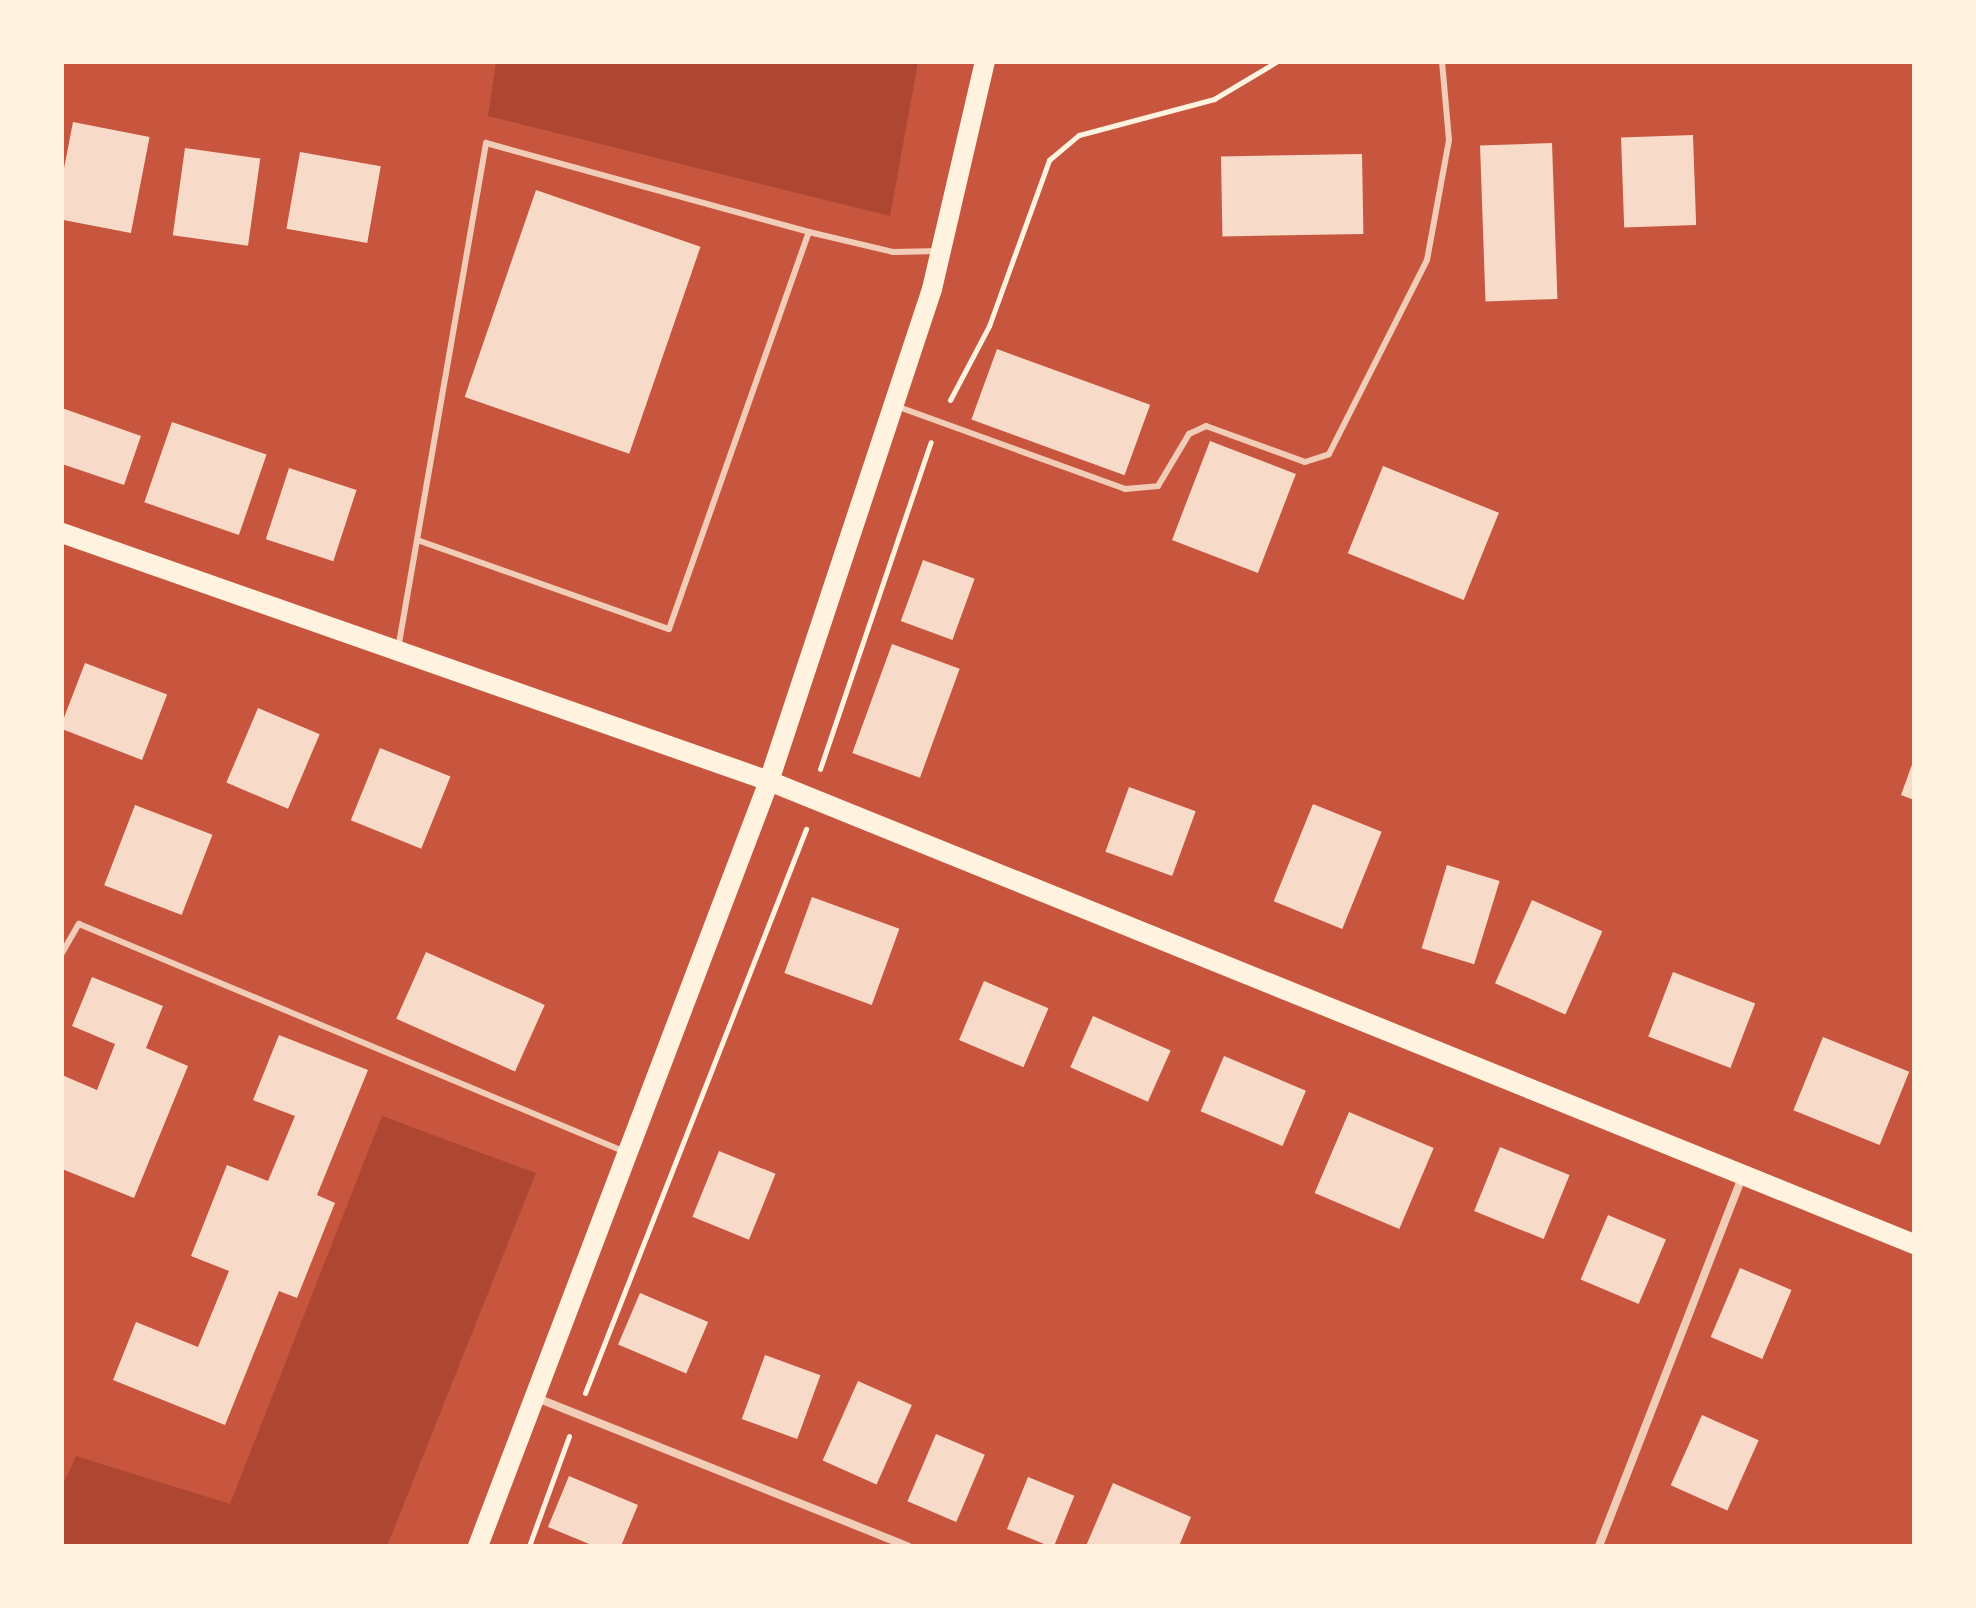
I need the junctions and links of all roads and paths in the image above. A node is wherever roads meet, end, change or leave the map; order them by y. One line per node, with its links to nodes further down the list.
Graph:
1 (985, 62): 5 (main road)
2 (1276, 62): 7 (path)
3 (1442, 62): 7 (lane)
4 (809, 232): 5 (lane); 9 (lane); 9 (lane)
5 (943, 250): 6 (main road)
6 (893, 405): 7 (lane); 11 (main road)
7 (939, 421): 12 (path)
8 (62, 533): 10 (main road)
9 (420, 541): 10 (lane)
10 (398, 652): 11 (main road)
11 (769, 781): 12 (main road); 14 (main road)
12 (817, 800): 15 (main road); 18 (path)
13 (62, 953): 14 (lane)
14 (628, 1154): 17 (main road)
15 (1744, 1171): 16 (main road); 22 (street)
16 (1914, 1244)
17 (535, 1397): 18 (street); 19 (main road)
18 (577, 1414): 20 (path); 21 (street)
19 (478, 1546)
20 (529, 1546)
21 (907, 1546)
22 (1599, 1546)

